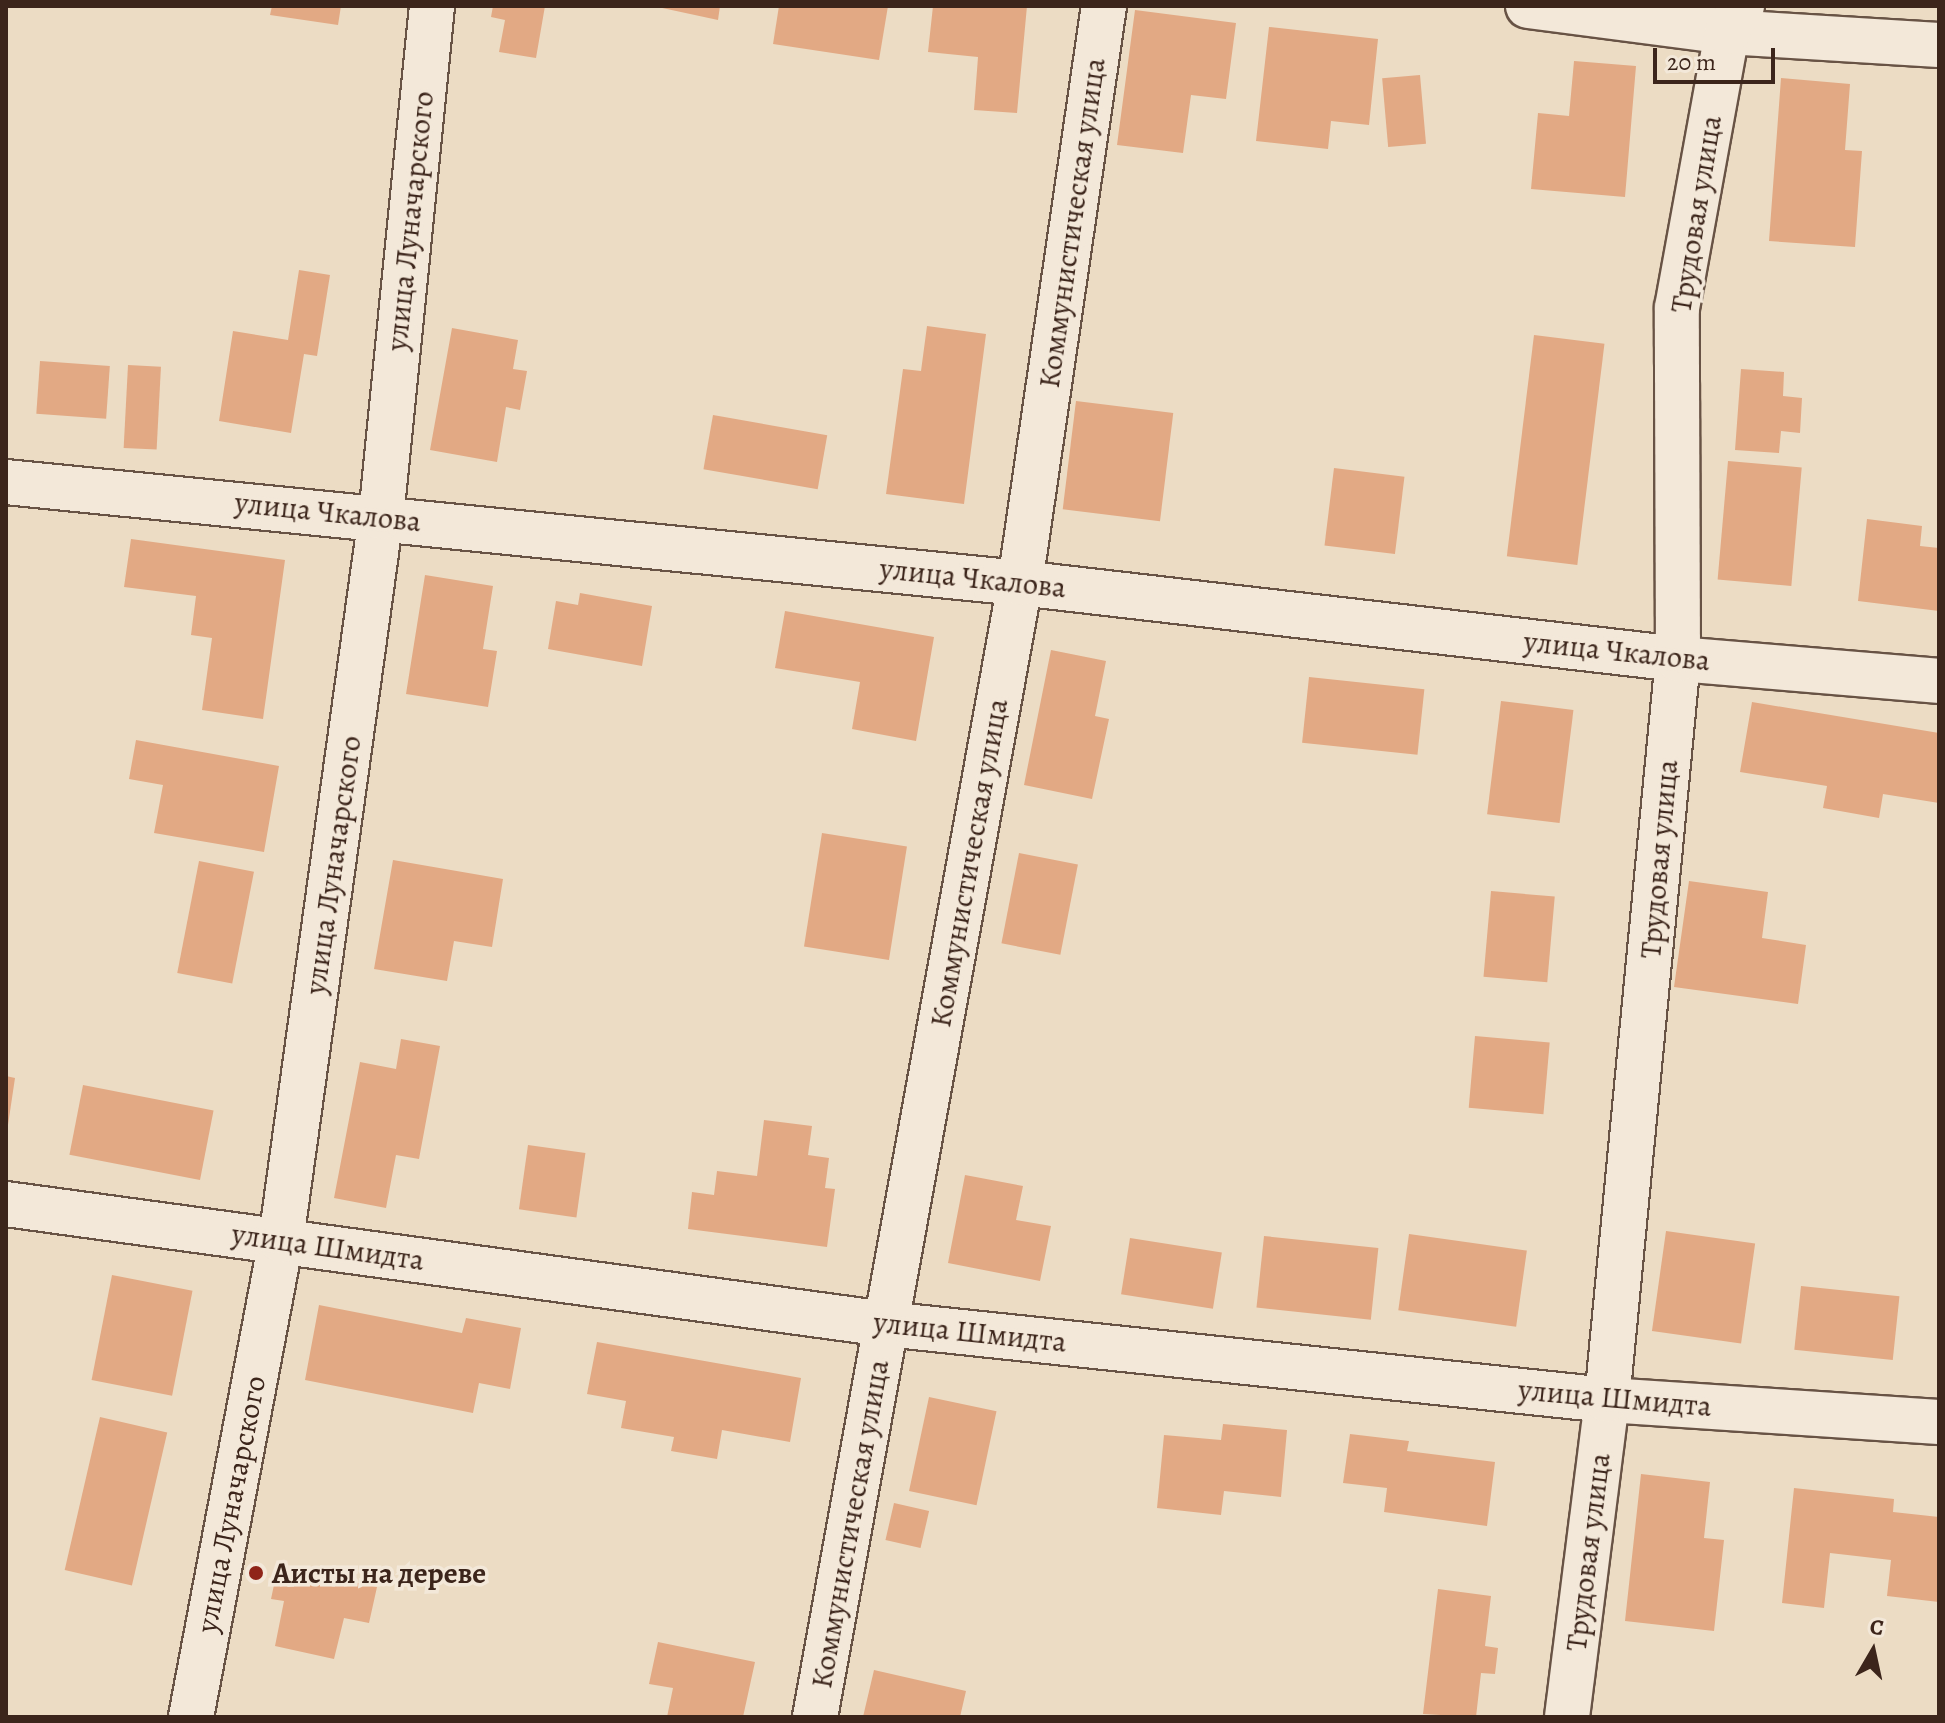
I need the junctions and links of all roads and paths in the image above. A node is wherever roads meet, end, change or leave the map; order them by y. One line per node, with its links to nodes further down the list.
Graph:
1 (432, 6): 7 (street, улица Луначарского)
2 (1104, 6): 8 (street, Коммунистическая улица)
3 (1528, 6): 4 (street)
4 (1735, 19): 5 (street); 9 (street, Трудовая улица)
5 (1939, 45)
6 (6, 482): 7 (street, улица Чкалова)
7 (381, 517): 8 (street, улица Чкалова); 12 (street, улица Луначарского)
8 (1020, 583): 9 (street, улица Чкалова); 13 (street, Коммунистическая улица)
9 (1678, 659): 10 (street, улица Чкалова); 14 (street, Трудовая улица)
10 (1939, 681)
11 (6, 1204): 12 (street, улица Шмидта)
12 (281, 1240): 13 (street, улица Шмидта); 16 (street, улица Луначарского)
13 (886, 1324): 14 (street, улица Шмидта); 17 (street, Коммунистическая улица)
14 (1607, 1400): 15 (street, улица Шмидта); 18 (street, Трудовая улица)
15 (1939, 1422)
16 (191, 1717)
17 (815, 1717)
18 (1567, 1717)

